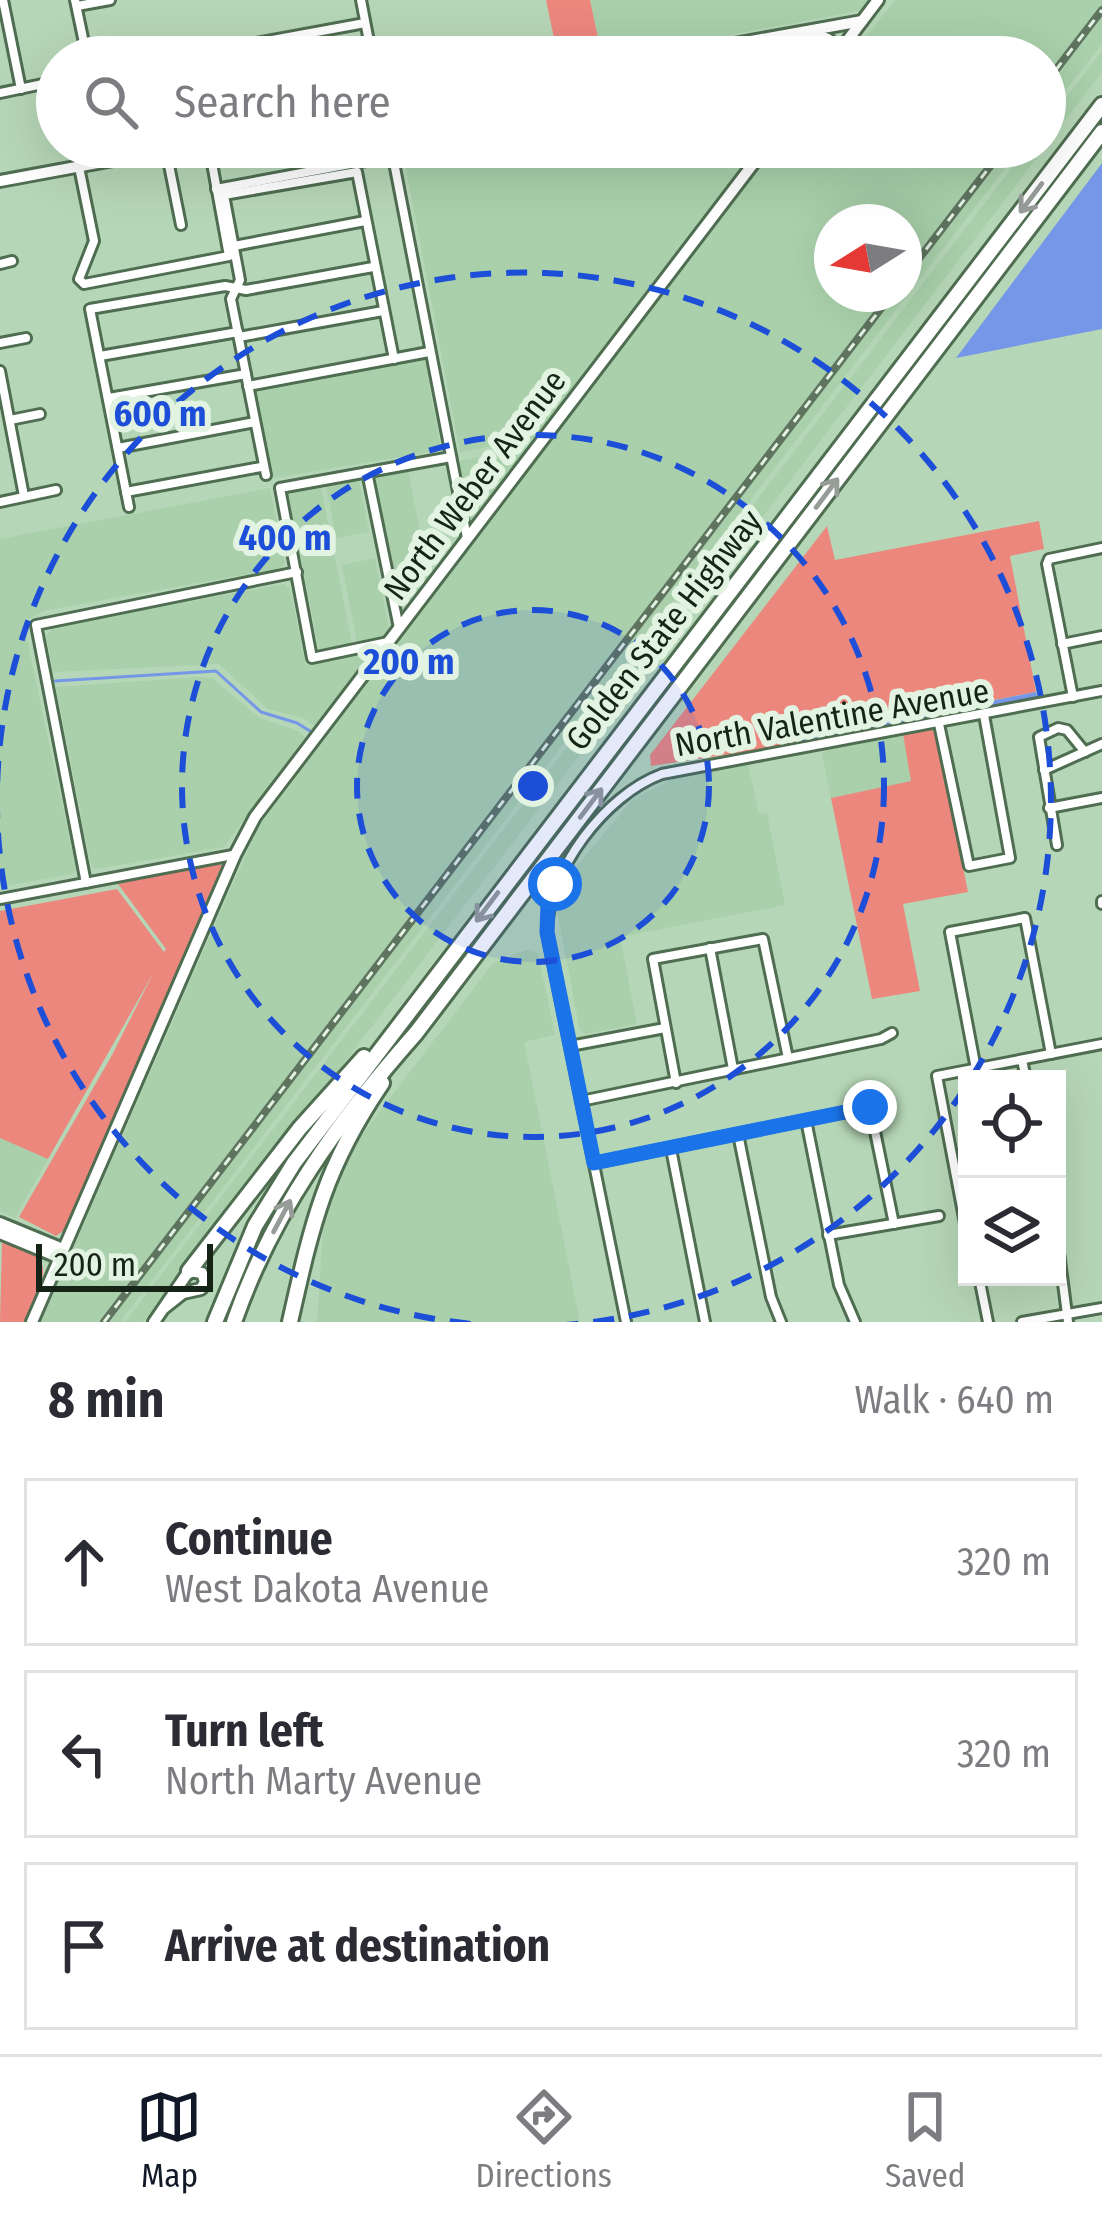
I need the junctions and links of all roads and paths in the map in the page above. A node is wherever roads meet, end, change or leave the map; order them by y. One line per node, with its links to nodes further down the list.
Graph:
1 (2, 0): 16 (street)
2 (110, 0): 5 (street)
3 (361, 0): 7 (street)
4 (878, 0): 6 (main road)
5 (76, 3): 9 (street)
6 (862, 21): 8 (main road); 14 (main road)
7 (365, 23): 10 (street); 11 (street)
8 (808, 31): 12 (main road); 13 (main road)
9 (83, 36)
10 (297, 36)
11 (368, 36)
12 (780, 36)
13 (820, 36)
14 (851, 36)
15 (36, 85): 16 (street)
16 (21, 88): 17 (street)
17 (0, 93)
18 (1102, 105): 20 (highway, Golden State Highway, one-way to 20)
19 (1102, 132): 84 (highway, Golden State Highway, one-way to 19)
20 (1066, 152)
21 (73, 168): 29 (main road)
22 (79, 168): 30 (street)
23 (169, 168): 32 (street)
24 (212, 168): 30 (street)
25 (316, 168): 30 (street)
26 (395, 168): 42 (street)
27 (750, 168): 60 (main road, North Weber Avenue)
28 (1054, 168): 81 (highway, Golden State Highway, one-way to 81)
29 (0, 180)
30 (216, 189)
31 (365, 221): 33 (street); 33 (street); 36 (street)
32 (181, 225)
33 (234, 246): 37 (street)
34 (12, 261): 35 (street)
35 (0, 264)
36 (373, 266): 37 (street); 38 (street)
37 (235, 288): 39 (street); 43 (street)
38 (382, 311): 39 (street); 44 (street)
39 (238, 334): 43 (street); 46 (street)
40 (26, 338): 41 (street)
41 (0, 344)
42 (429, 352): 44 (street); 53 (street)
43 (100, 356): 48 (street)
44 (394, 359): 47 (street)
45 (0, 371): 50 (street)
46 (247, 374): 47 (street); 48 (street)
47 (248, 386): 51 (street)
48 (109, 398): 52 (street)
49 (40, 414): 50 (street)
50 (10, 420): 57 (street)
51 (255, 422): 52 (street); 56 (street)
52 (118, 448): 56 (street)
53 (451, 457): 54 (street); 60 (street)
54 (367, 472): 62 (street); 63 (street)
55 (56, 490): 57 (street)
56 (126, 492): 59 (street)
57 (24, 496): 58 (street)
58 (0, 502)
59 (129, 507)
60 (467, 538): 63 (main road, North Weber Avenue)
61 (1102, 548): 66 (street)
62 (297, 572): 65 (street); 78 (street)
63 (399, 628): 65 (main road, North Weber Avenue)
64 (1102, 636): 66 (street)
65 (388, 642): 77 (main road, North Weber Avenue)
66 (1062, 644): 68 (street)
67 (1102, 692): 68 (street, North Valentine Avenue)
68 (1072, 697): 69 (street, North Valentine Avenue)
69 (984, 715): 70 (street, North Valentine Avenue); 70 (street)
70 (939, 724): 86 (street, North Valentine Avenue)
71 (1102, 744): 72 (street)
72 (1085, 752): 73 (street); 73 (street)
73 (1045, 770): 75 (street)
74 (1102, 798): 75 (street)
75 (1049, 808): 76 (street)
76 (1057, 845)
77 (235, 855): 78 (street); 106 (main road, North Weber Avenue)
78 (86, 883): 79 (street)
79 (0, 899)
80 (710, 949): 82 (street); 88 (street); 90 (street)
81 (410, 1010): 107 (highway); 116 (highway, Golden State Highway)
82 (665, 1028): 86 (street); 93 (street)
83 (892, 1033): 88 (street)
84 (416, 1034): 117 (highway, Golden State Highway, one-way to 84); 118 (highway)
85 (1102, 1044): 87 (street)
86 (570, 1046): 94 (street, North Valentine Avenue)
87 (1051, 1054): 89 (street); 91 (street)
88 (788, 1058): 90 (street)
89 (1022, 1060): 91 (street); 92 (street)
90 (733, 1069): 93 (street)
91 (976, 1069): 99 (street)
92 (1024, 1070)
93 (676, 1082): 94 (street)
94 (581, 1101): 98 (street, North Valentine Avenue)
95 (806, 1120): 96 (street); 102 (street); 104 (street)
96 (738, 1134): 97 (street); 121 (street)
97 (671, 1149): 98 (street); 120 (street)
98 (594, 1163): 119 (street, North Valentine Avenue)
99 (958, 1187)
100 (939, 1216): 102 (street)
101 (0, 1223): 106 (main road)
102 (894, 1224): 104 (street)
103 (0, 1233): 105 (main road)
104 (828, 1235): 122 (street)
105 (35, 1247): 106 (main road); 108 (main road)
106 (61, 1253): 108 (main road, North Weber Avenue)
107 (189, 1271): 111 (main road); 111 (main road)
108 (50, 1280): 114 (main road, North Weber Avenue)
109 (981, 1286): 123 (street)
110 (1064, 1286): 113 (street)
111 (164, 1308): 115 (main road)
112 (1102, 1308): 113 (street)
113 (1068, 1318): 124 (street)
114 (32, 1322)
115 (154, 1322)
116 (215, 1322)
117 (234, 1322)
118 (290, 1322)
119 (626, 1322)
120 (705, 1322)
121 (781, 1322)
122 (855, 1322)
123 (988, 1322)
124 (1022, 1322)

